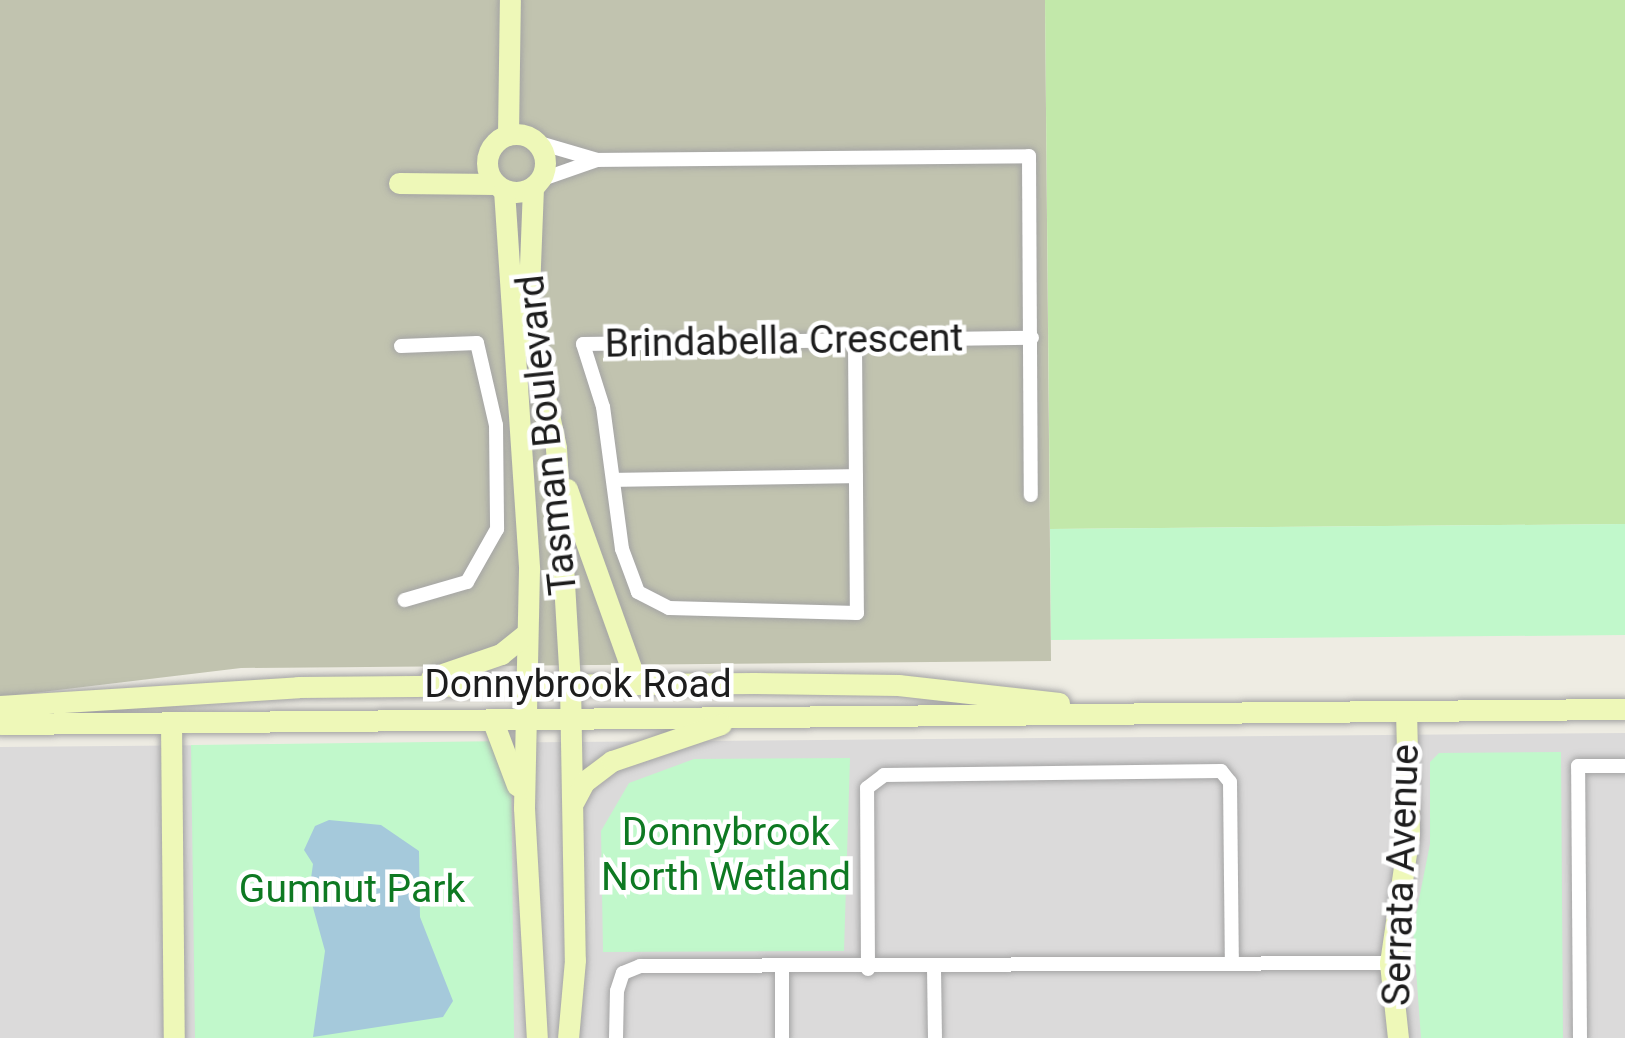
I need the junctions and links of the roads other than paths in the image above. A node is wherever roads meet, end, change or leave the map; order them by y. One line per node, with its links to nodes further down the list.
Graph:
1 (510, 0): 2 (main road)
2 (508, 135): 3 (main road); 4 (main road)
3 (536, 142): 5 (street); 8 (main road)
4 (487, 156): 6 (main road); 9 (main road)
5 (597, 160): 8 (street); 10 (street)
6 (454, 179): 7 (main road); 9 (main road)
7 (399, 183)
8 (537, 183): 9 (main road); 13 (main road, Tasman Boulevard)
9 (499, 187): 18 (main road, Tasman Boulevard)
10 (1032, 338): 11 (street, Brindabella Crescent); 16 (street)
11 (855, 340): 14 (street); 15 (street, Brindabella Crescent)
12 (401, 346): 17 (street)
13 (556, 448): 20 (main road, Tasman Boulevard); 21 (main road)
14 (856, 476): 15 (street); 15 (street, Brindabella Crescent)
15 (614, 480)
16 (1031, 495)
17 (405, 600)
18 (526, 634): 19 (main road, Tasman Boulevard); 22 (main road)
19 (524, 684): 20 (main road, Donnybrook Road); 22 (main road, Donnybrook Road); 30 (main road, Tasman Boulevard)
20 (570, 684): 21 (main road, Donnybrook Road); 28 (main road, Tasman Boulevard)
21 (637, 684): 26 (main road, Donnybrook Road)
22 (401, 686): 23 (main road, Donnybrook Road)
23 (0, 706)
24 (1625, 709): 25 (main road, Donnybrook Road)
25 (1406, 712): 26 (main road, Donnybrook Road); 37 (main road, Serrata Avenue)
26 (1155, 713): 27 (main road, Donnybrook Road)
27 (744, 717): 28 (main road, Donnybrook Road); 34 (main road)
28 (571, 718): 30 (main road, Donnybrook Road); 34 (main road, Tasman Boulevard)
29 (492, 719): 30 (main road, Donnybrook Road); 31 (main road, Donnybrook Road); 35 (main road)
30 (523, 719): 35 (main road, Tasman Boulevard)
31 (171, 722): 32 (main road, Donnybrook Road); 41 (main road)
32 (0, 724)
33 (1625, 766): 48 (street)
34 (574, 802): 43 (main road, Tasman Boulevard)
35 (524, 808): 42 (main road)
36 (1232, 963): 37 (street); 39 (street); 40 (street)
37 (1390, 963): 47 (main road, Serrata Avenue)
38 (782, 968): 40 (street); 44 (street); 45 (street)
39 (934, 968): 40 (street); 46 (street)
40 (868, 969)
41 (174, 1038)
42 (537, 1038)
43 (568, 1038)
44 (616, 1038)
45 (782, 1038)
46 (935, 1038)
47 (1398, 1038)
48 (1580, 1038)

